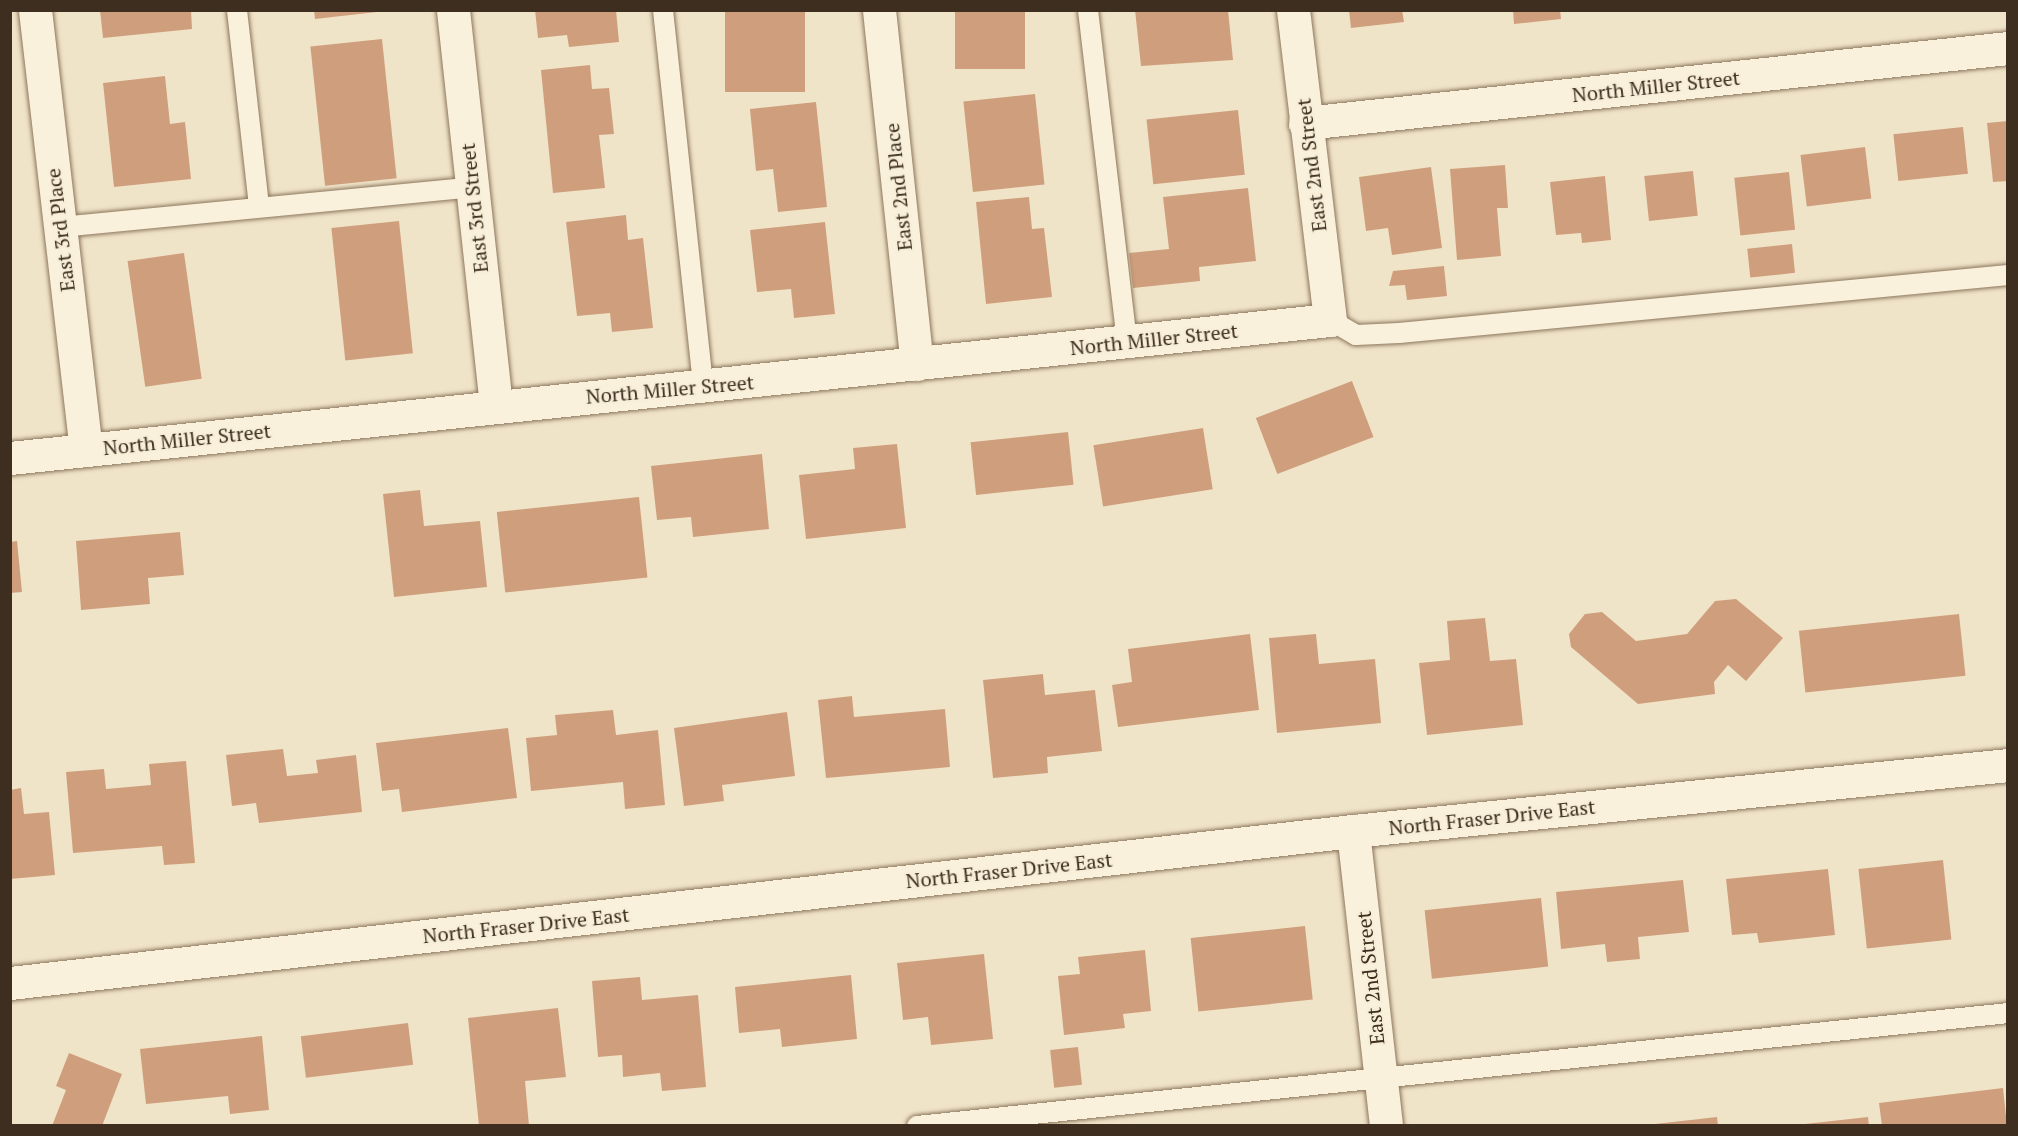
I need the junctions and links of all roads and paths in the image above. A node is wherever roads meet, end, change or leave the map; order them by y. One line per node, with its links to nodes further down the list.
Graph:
1 (35, 10): 12 (street, East 3rd Place)
2 (237, 10): 11 (lane)
3 (453, 10): 10 (street, East 3rd Street)
4 (663, 10): 17 (lane)
5 (879, 10): 16 (street, East 2nd Place)
6 (1088, 10): 15 (lane)
7 (1293, 10): 9 (street, East 2nd Street)
8 (2007, 48): 9 (street, North Miller Street)
9 (1305, 123): 14 (street, East 2nd Street)
10 (472, 188): 11 (lane); 18 (street, East 3rd Street)
11 (259, 206): 12 (lane)
12 (60, 227): 19 (street, East 3rd Place)
13 (2007, 275): 14 (lane)
14 (1330, 320): 15 (street, North Miller Street)
15 (1127, 342): 16 (street, North Miller Street)
16 (917, 364): 17 (street, North Miller Street)
17 (703, 386): 18 (street, North Miller Street)
18 (496, 405): 19 (street, North Miller Street)
19 (86, 450): 20 (street, North Miller Street)
20 (10, 458)
21 (2007, 765): 22 (street, North Fraser Drive East)
22 (1353, 831): 23 (street, North Fraser Drive East); 25 (street, East 2nd Street)
23 (10, 983)
24 (2007, 1013): 25 (lane)
25 (1381, 1080): 26 (lane); 27 (street, East 2nd Street)
26 (917, 1125)
27 (1386, 1125)

